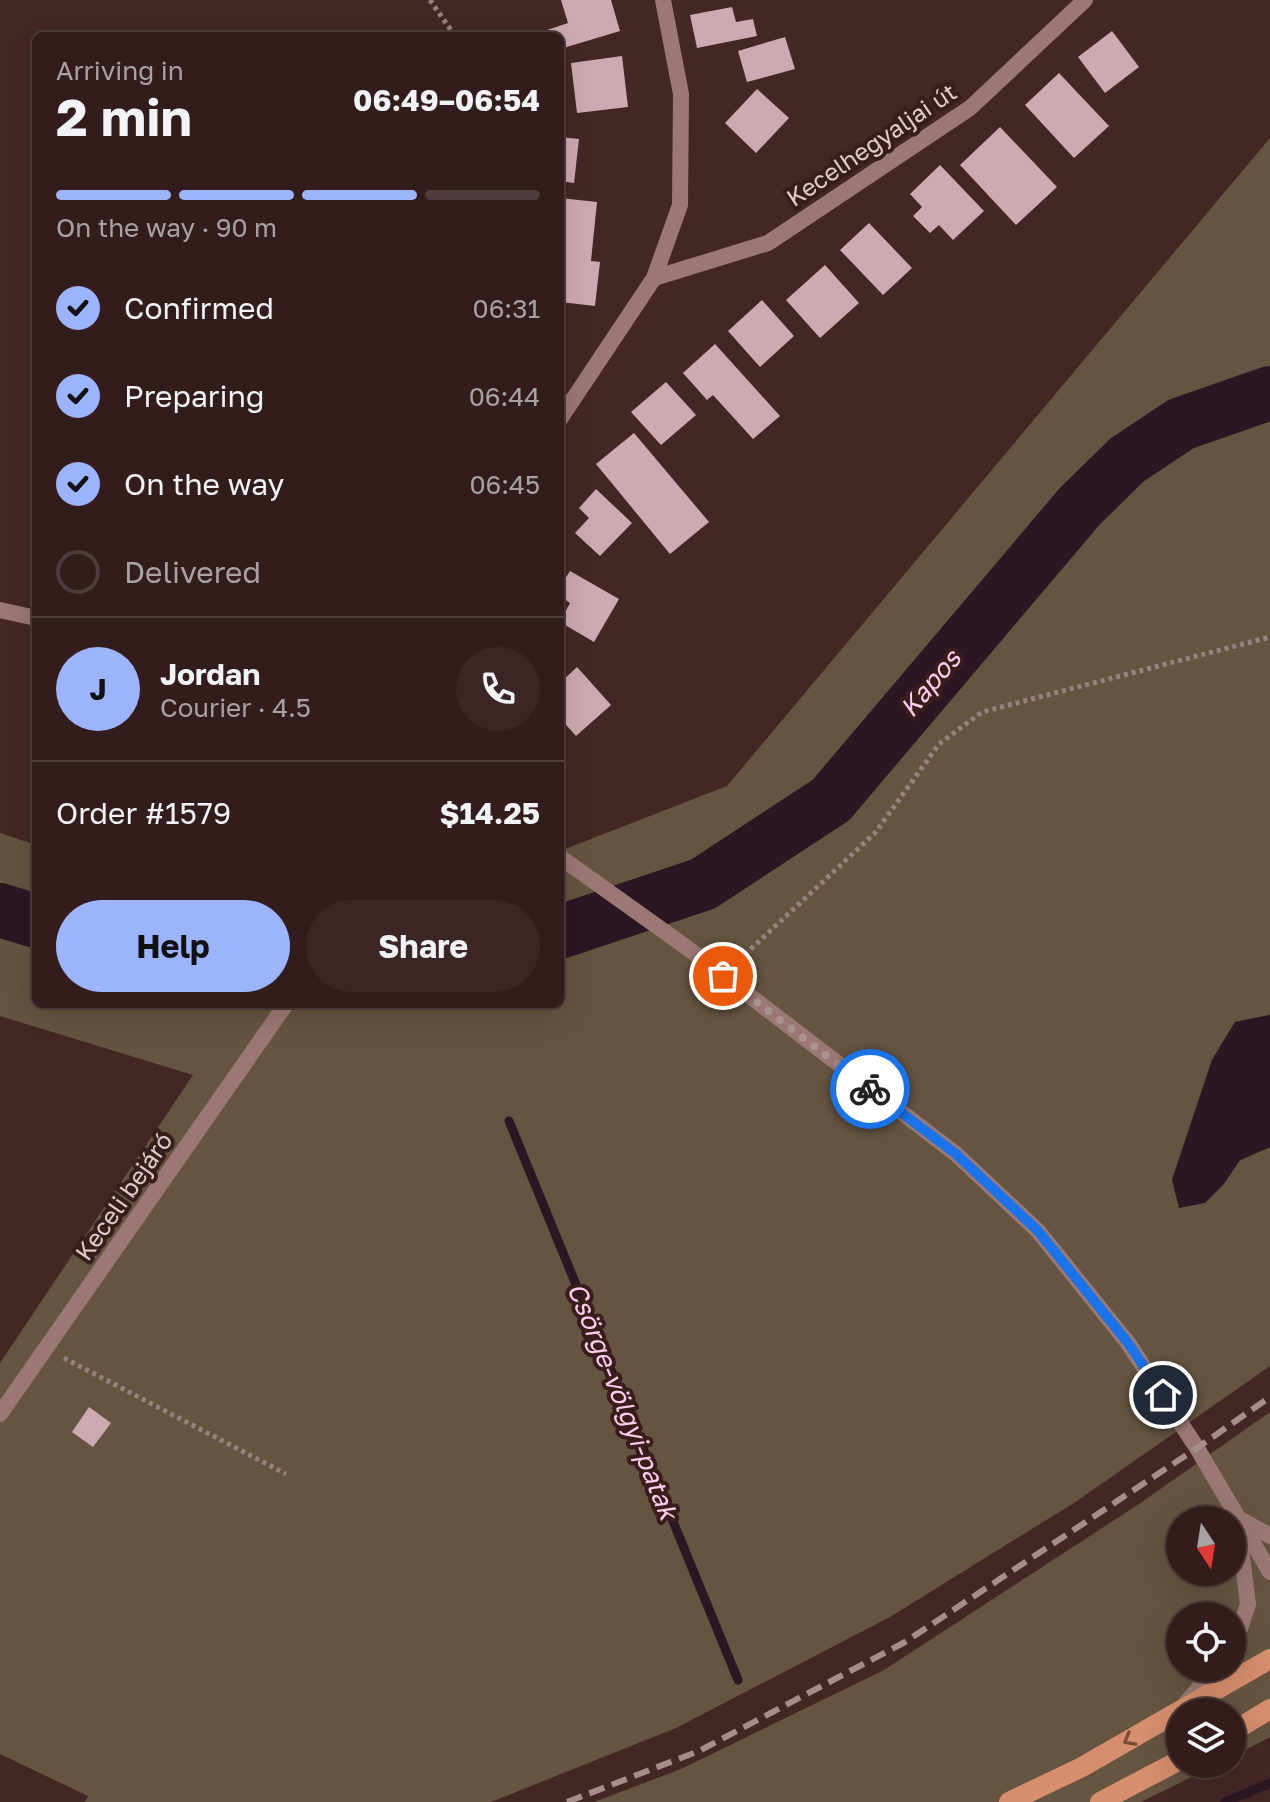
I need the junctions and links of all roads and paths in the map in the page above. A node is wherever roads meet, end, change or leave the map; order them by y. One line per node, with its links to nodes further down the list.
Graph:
1 (430, 0): 4 (path)
2 (663, 0): 5 (street)
3 (1085, 0): 5 (street, Kecelhegyaljai út)
4 (452, 32)
5 (654, 278): 6 (street)
6 (564, 413)
7 (0, 610): 8 (street)
8 (32, 617)
9 (1270, 637): 11 (path)
10 (564, 860): 11 (street)
11 (723, 976): 16 (street)
12 (283, 1008): 13 (street, Keceli bejáró)
13 (46, 1349): 14 (street, Keceli bejáró); 15 (path)
14 (0, 1414)
15 (286, 1474)
16 (1231, 1506)
17 (1246, 1522): 19 (street)
18 (1246, 1532): 20 (street)
19 (1270, 1536)
20 (1270, 1572)
21 (1246, 1586): 22 (street)
22 (1246, 1610)
23 (1270, 1659): 26 (main road)
24 (1204, 1682): 25 (street)
25 (1189, 1698)
26 (1202, 1698)
27 (1270, 1709): 29 (main road)
28 (1166, 1719): 31 (main road, one-way to 31)
29 (1246, 1724)
30 (1166, 1767): 32 (main road)
31 (1009, 1802)
32 (1100, 1802)

